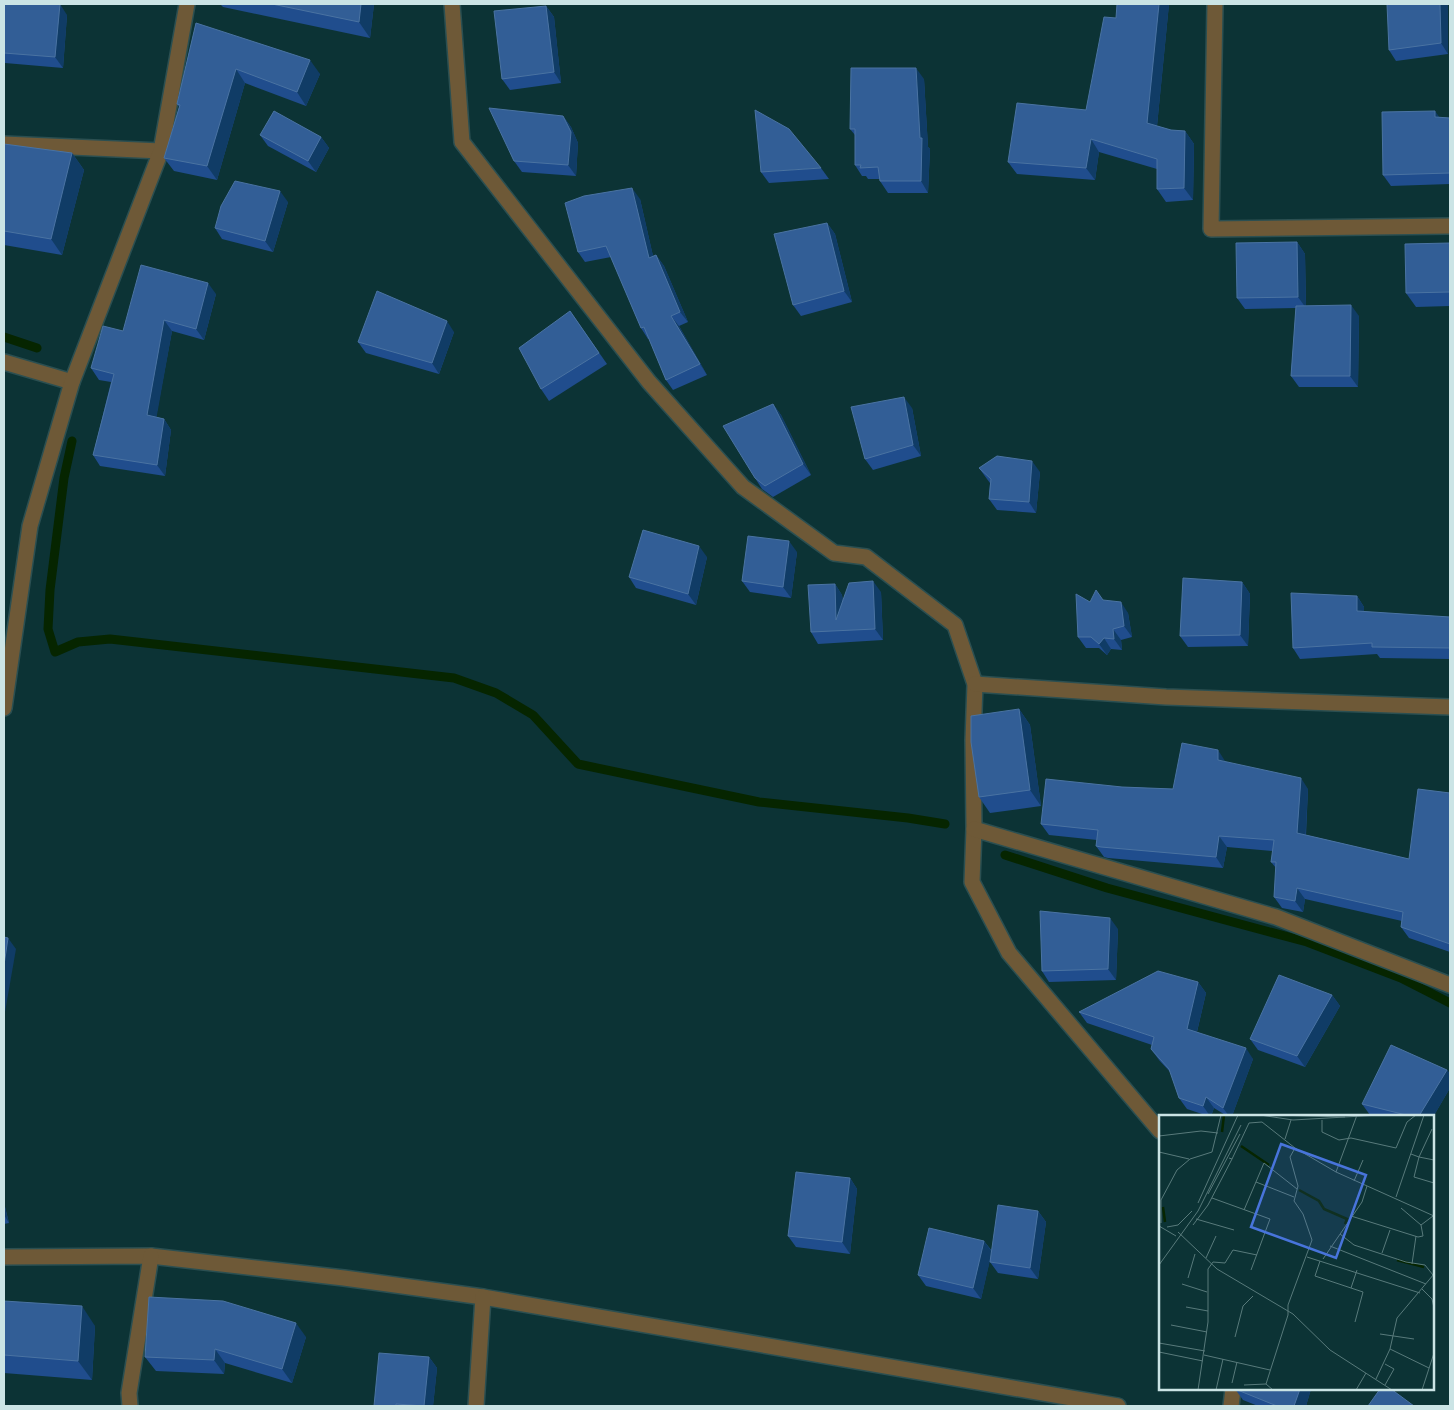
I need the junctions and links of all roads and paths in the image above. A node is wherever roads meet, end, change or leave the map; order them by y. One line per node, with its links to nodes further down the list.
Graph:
1 (187, 4): 5 (street)
2 (452, 4): 9 (street)
3 (1215, 4): 6 (street)
4 (4, 144): 5 (street)
5 (161, 151): 8 (street)
6 (1450, 226)
7 (4, 362): 8 (street)
8 (72, 382): 11 (street)
9 (975, 684): 10 (street); 12 (street)
10 (1450, 707)
11 (4, 708)
12 (974, 829): 13 (street); 14 (street)
13 (1450, 985)
14 (1159, 1130)
15 (151, 1256): 16 (street); 17 (street); 19 (street)
16 (4, 1257)
17 (483, 1297): 20 (street); 21 (street)
18 (1233, 1390): 22 (street)
19 (130, 1406)
20 (476, 1406)
21 (1118, 1406)
22 (1231, 1406)

